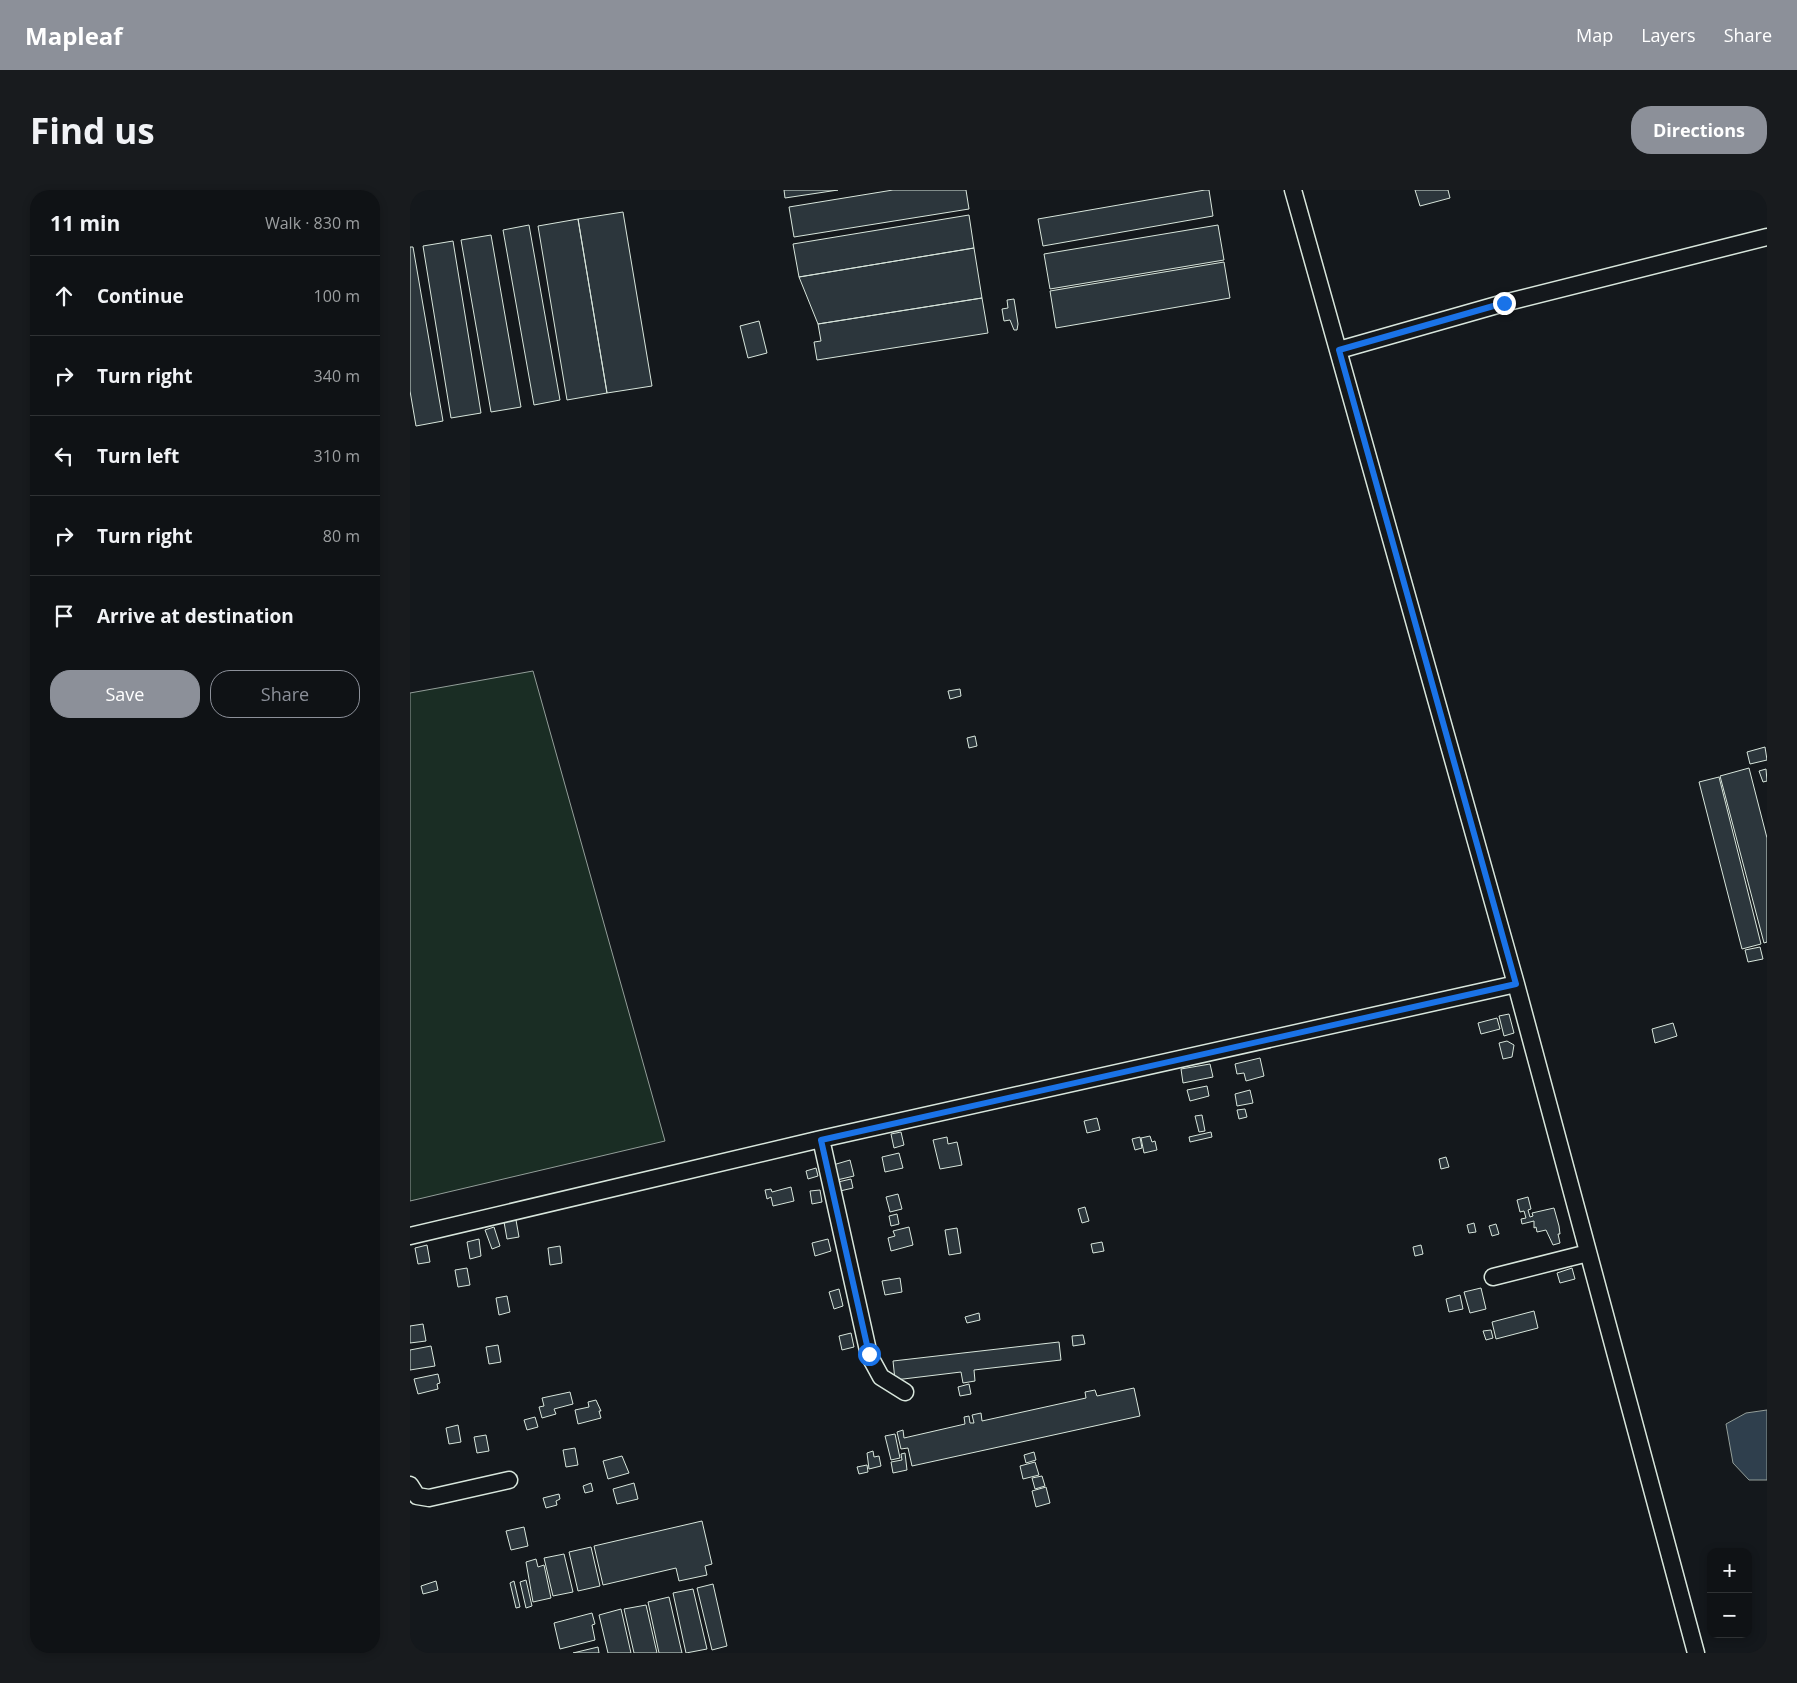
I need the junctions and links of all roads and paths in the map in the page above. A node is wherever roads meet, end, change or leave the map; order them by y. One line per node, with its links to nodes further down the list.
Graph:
1 (1293, 190): 3 (street)
2 (1767, 237): 3 (street)
3 (1339, 350): 4 (street)
4 (1516, 984): 5 (street); 7 (street)
5 (821, 1140): 6 (street); 9 (street)
6 (410, 1236)
7 (1588, 1253): 8 (street); 12 (street)
8 (1493, 1277)
9 (906, 1392)
10 (510, 1480): 11 (street)
11 (410, 1486)
12 (1696, 1653)

